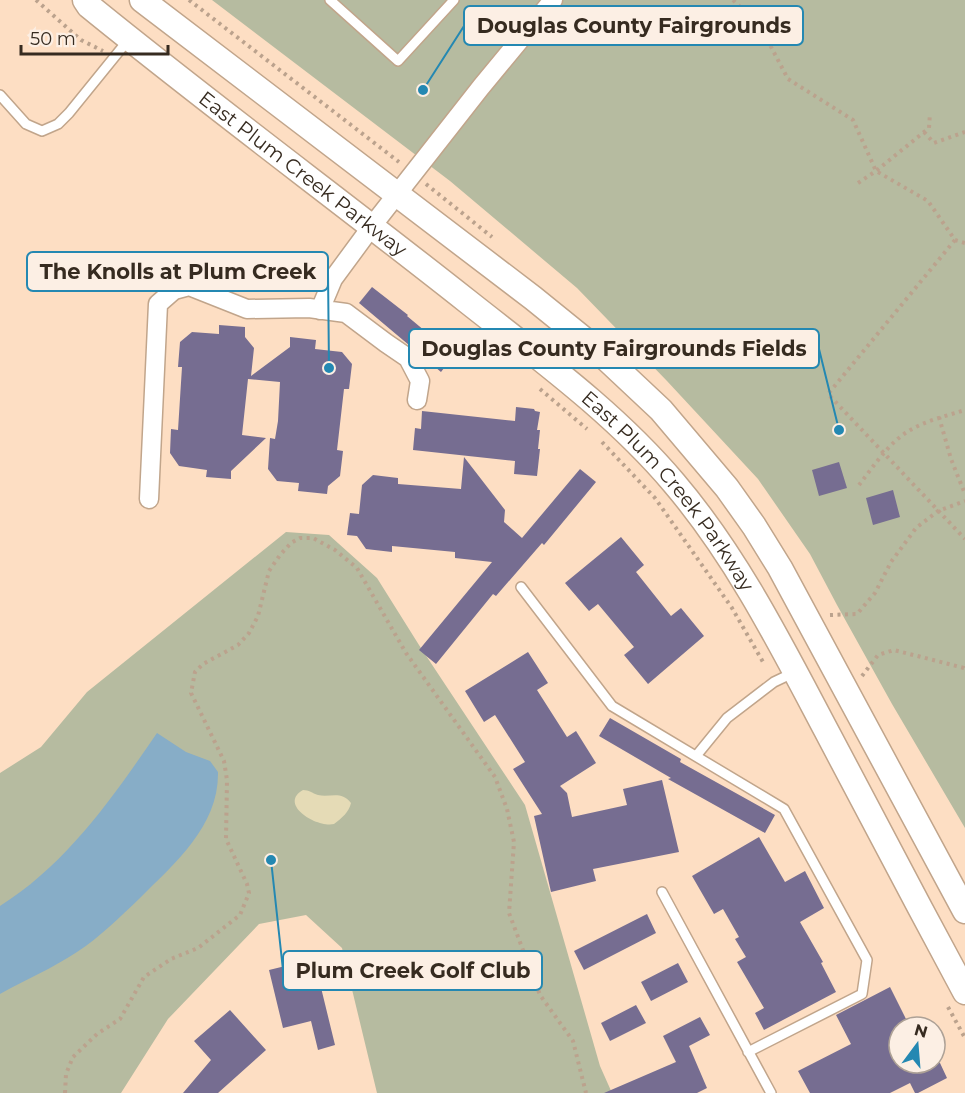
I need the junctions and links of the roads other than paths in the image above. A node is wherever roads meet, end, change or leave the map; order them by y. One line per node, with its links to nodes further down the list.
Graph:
1 (86, 0): 6 (main road, East Plum Creek Parkway)
2 (142, 0): 8 (main road, East Plum Creek Parkway)
3 (330, 0): 4 (lane)
4 (454, 0)
5 (554, 0): 8 (street)
6 (122, 48): 7 (lane); 9 (main road, East Plum Creek Parkway)
7 (0, 95)
8 (398, 195): 9 (street); 17 (main road, East Plum Creek Parkway)
9 (372, 226): 10 (street); 14 (main road, East Plum Creek Parkway)
10 (320, 310): 11 (street); 12 (street)
11 (417, 400)
12 (149, 500)
13 (521, 587): 15 (lane)
14 (784, 677): 15 (lane); 18 (main road, East Plum Creek Parkway)
15 (696, 756): 19 (lane)
16 (662, 892): 19 (lane)
17 (965, 911)
18 (956, 999)
19 (748, 1052): 20 (lane)
20 (771, 1093)

